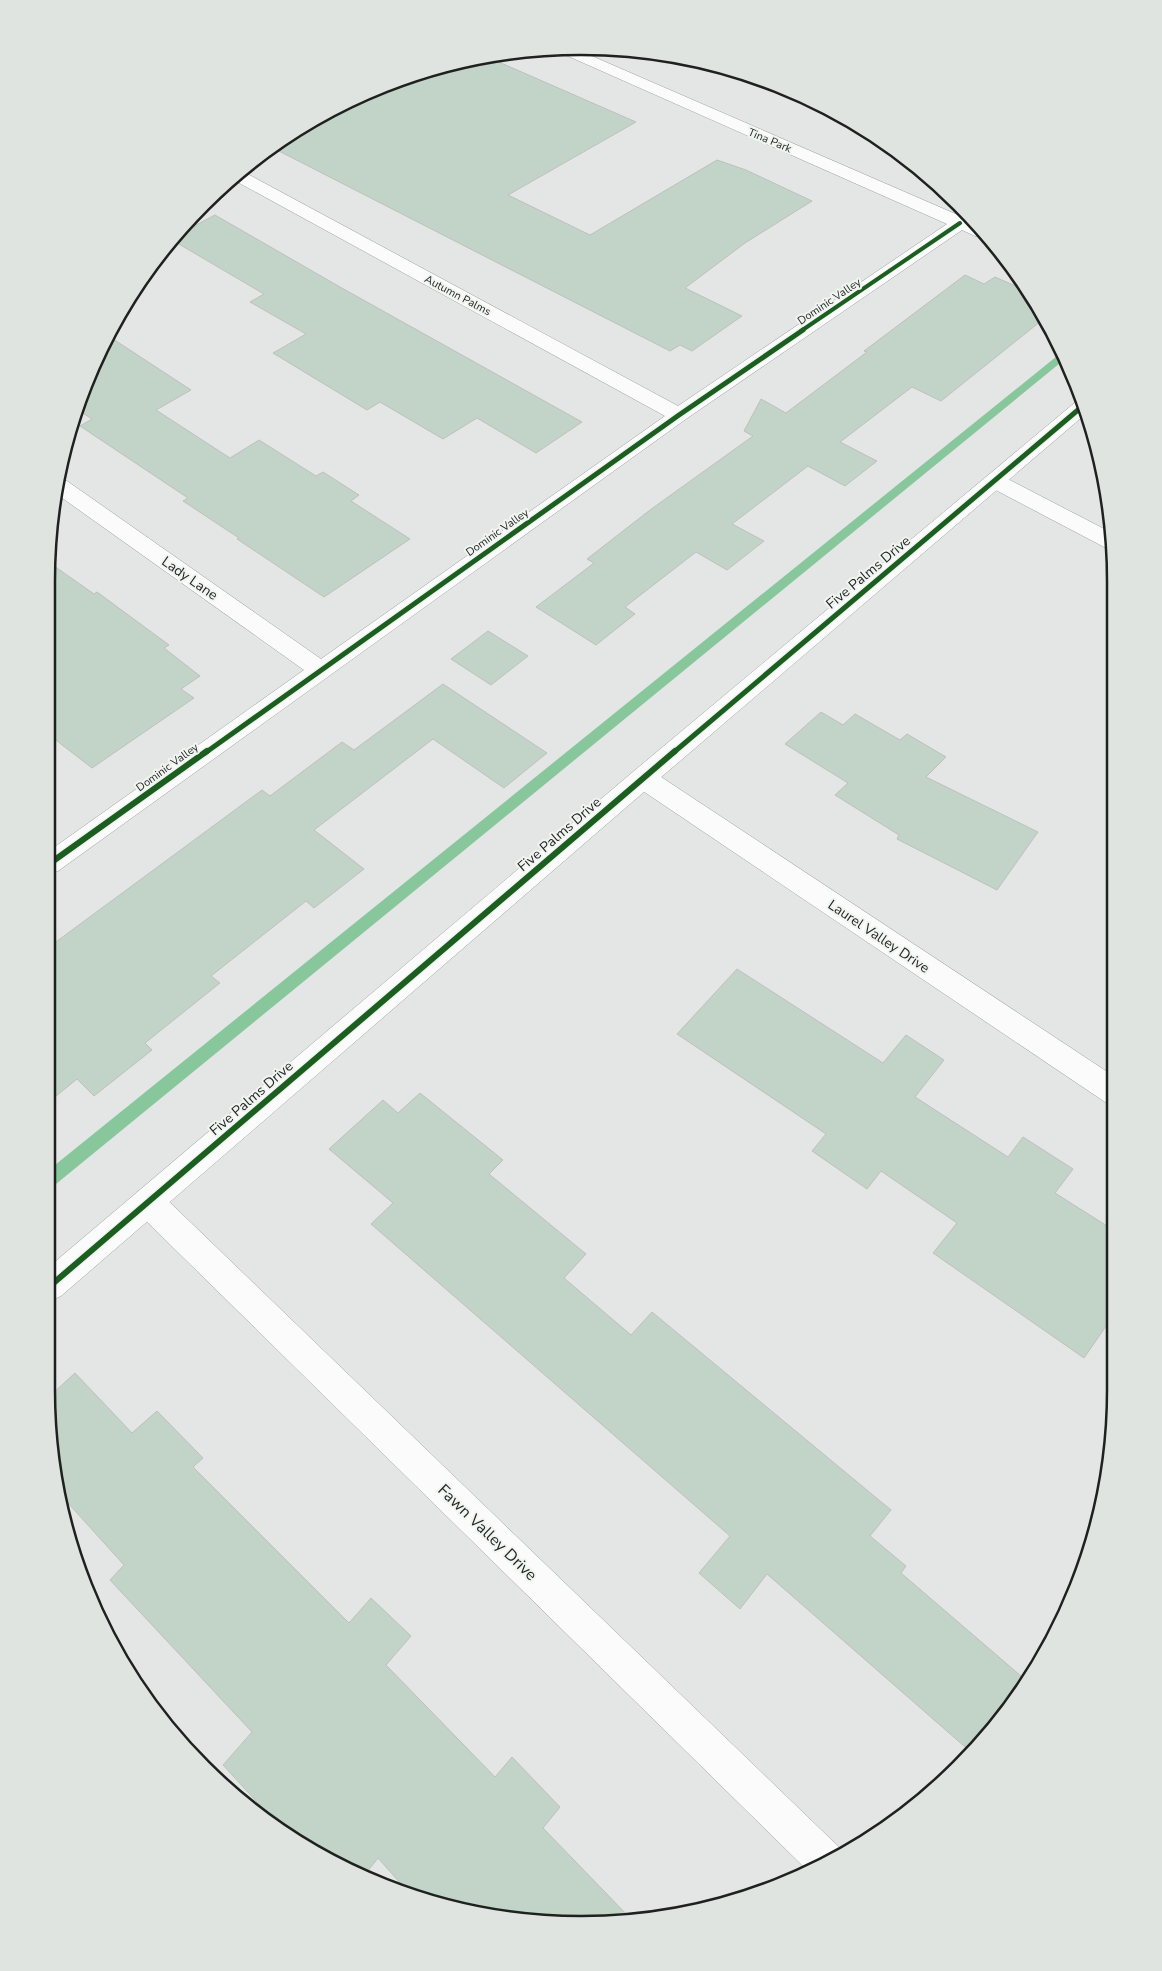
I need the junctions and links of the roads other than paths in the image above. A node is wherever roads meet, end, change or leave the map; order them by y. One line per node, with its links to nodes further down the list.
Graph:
1 (575, 55): 3 (street, Tina Park)
2 (243, 178): 6 (street, Autumn Palms)
3 (960, 223): 4 (street, Tina Park); 6 (street, Dominic Valley)
4 (970, 227)
5 (1078, 410): 7 (street, Five Palms Drive)
6 (680, 415): 10 (street, Dominic Valley)
7 (995, 481): 9 (street); 11 (street, Five Palms Drive)
8 (63, 489): 10 (street, Lady Lane)
9 (1105, 538)
10 (320, 670): 12 (street, Dominic Valley)
11 (643, 778): 13 (street, Laurel Valley Drive); 14 (street, Five Palms Drive)
12 (55, 860)
13 (1107, 1088)
14 (148, 1202): 15 (street, Five Palms Drive); 16 (street, Fawn Valley Drive)
15 (55, 1282)
16 (822, 1858)

